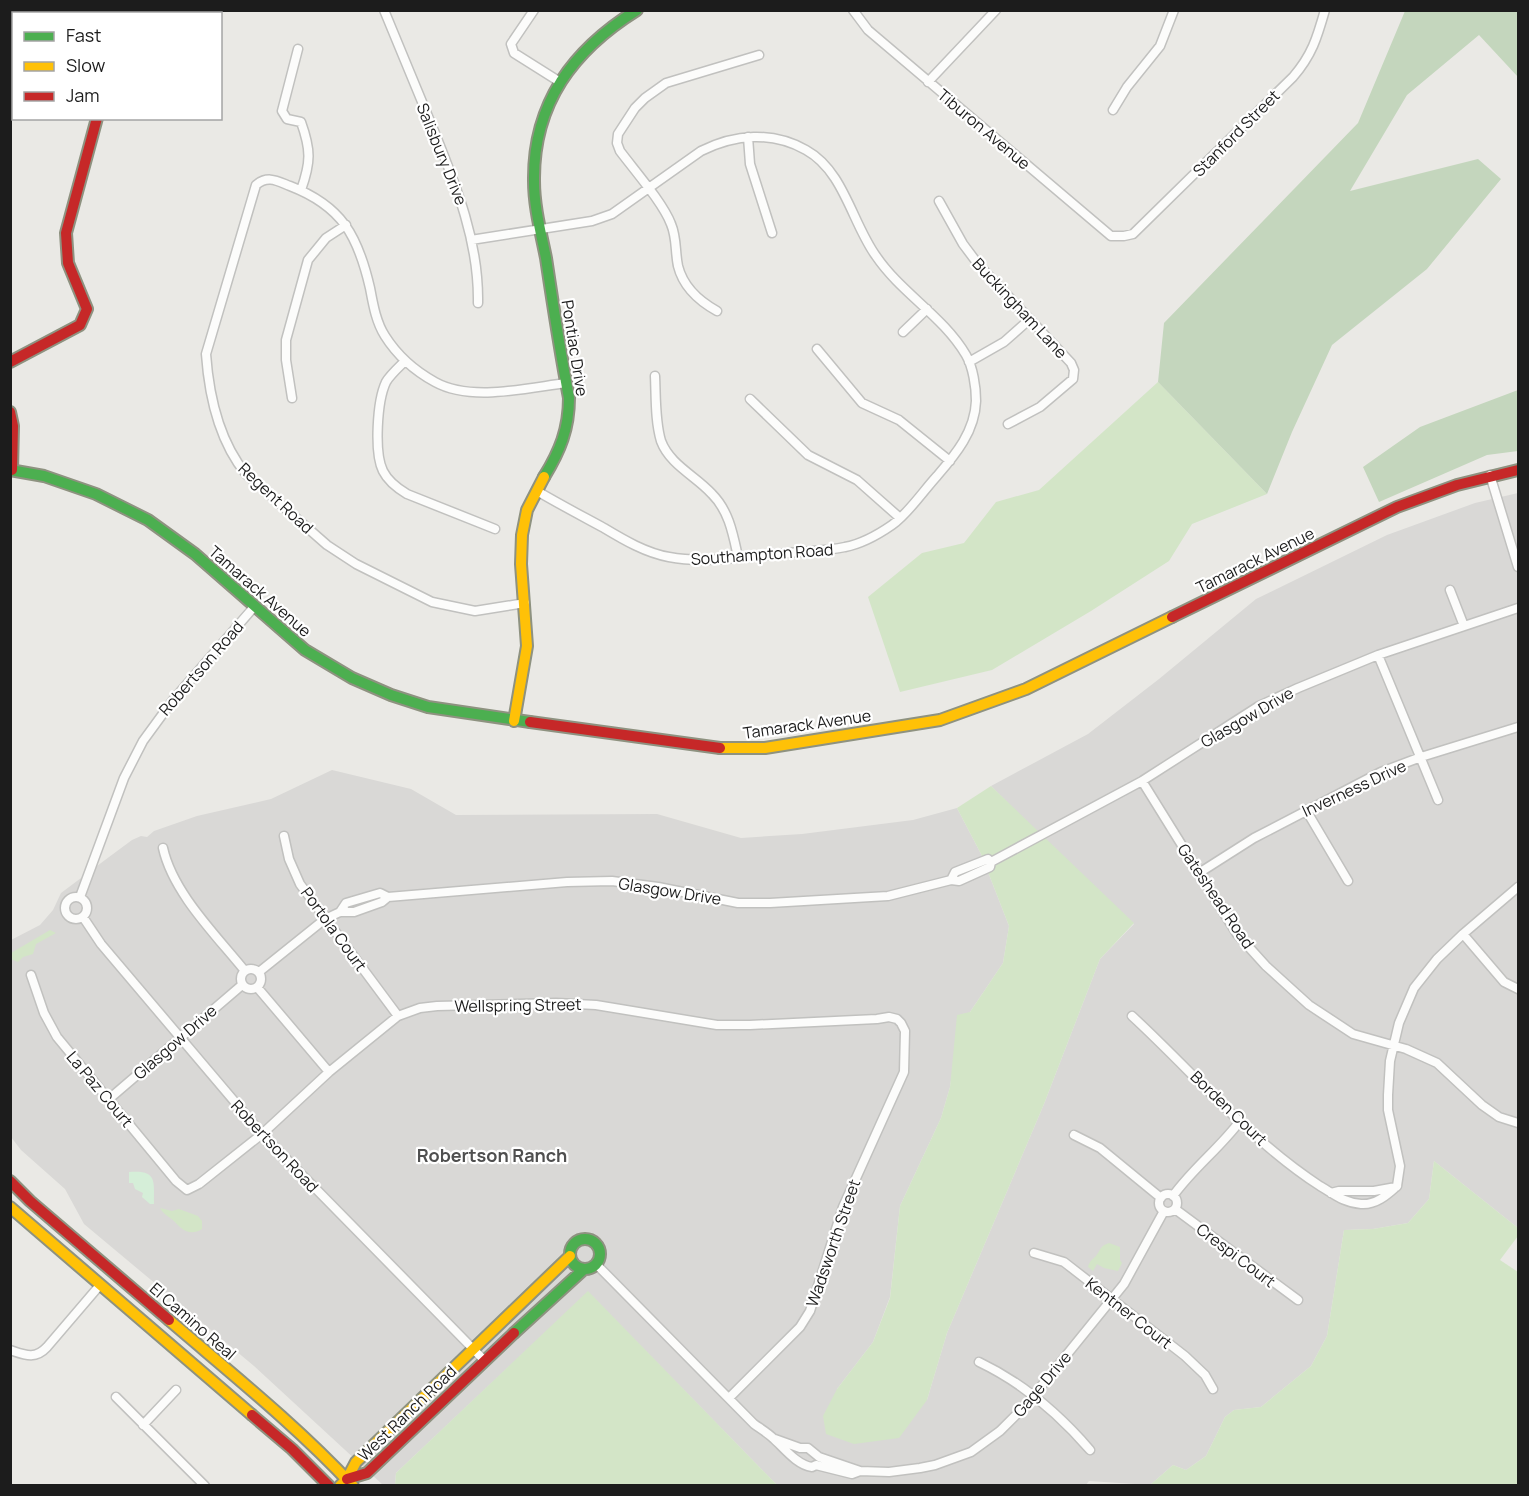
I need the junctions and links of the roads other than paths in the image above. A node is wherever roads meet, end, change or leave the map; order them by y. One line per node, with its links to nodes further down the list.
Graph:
1 (384, 10): 22 (street, Salisbury Drive)
2 (534, 10): 10 (street)
3 (637, 10): 10 (main road, Pontiac Drive)
4 (853, 10): 11 (street, Tiburon Avenue)
5 (996, 10): 11 (street)
6 (1174, 10): 12 (street)
7 (1325, 10): 21 (street, Stanford Street)
8 (298, 49): 15 (street)
9 (759, 55): 16 (street)
10 (560, 82): 19 (main road, Pontiac Drive)
11 (928, 82): 21 (street, Tiburon Avenue)
12 (1113, 110)
13 (96, 120): 30 (main road)
14 (748, 137): 16 (street, Southampton Road); 20 (street); 24 (street, Southampton Road)
15 (301, 190): 18 (street, Regent Road); 48 (street, Regent Road)
16 (648, 190): 19 (street, Southampton Road); 25 (street)
17 (939, 201): 26 (street, Buckingham Lane)
18 (346, 225): 29 (street, Regent Road); 34 (street)
19 (541, 230): 22 (street, Southampton Road); 33 (main road, Pontiac Drive)
20 (772, 233)
21 (1124, 237)
22 (471, 240): 23 (street, Salisbury Drive)
23 (478, 303)
24 (927, 309): 27 (street); 31 (street, Southampton Road)
25 (717, 311)
26 (1030, 320): 31 (street); 37 (street, Buckingham Lane)
27 (903, 332)
28 (817, 349): 38 (street)
29 (405, 361): 33 (street, Regent Road); 44 (street)
30 (10, 362)
31 (969, 362): 38 (street, Southampton Road)
32 (656, 376): 45 (street)
33 (566, 382): 42 (main road, Pontiac Drive)
34 (292, 398)
35 (750, 399): 43 (street)
36 (10, 412): 39 (main road)
37 (1008, 424)
38 (950, 461): 43 (street, Southampton Road)
39 (11, 470): 49 (main road, Tamarack Avenue)
40 (1518, 470): 41 (main road, Tamarack Avenue)
41 (1490, 475): 46 (street); 53 (main road, Tamarack Avenue)
42 (537, 491): 45 (street, Southampton Road); 48 (main road, Pontiac Drive)
43 (900, 518): 45 (street, Southampton Road)
44 (495, 529)
45 (738, 557)
46 (1518, 567)
47 (1450, 590): 51 (street)
48 (525, 603): 53 (main road, Pontiac Drive)
49 (254, 607): 53 (main road, Tamarack Avenue); 64 (street, Robertson Road)
50 (1518, 608): 51 (street, Glasgow Drive)
51 (1464, 626): 52 (street, Glasgow Drive)
52 (1378, 655): 55 (street); 56 (street, Glasgow Drive)
53 (513, 721)
54 (1518, 727): 55 (street, Inverness Drive)
55 (1421, 757): 57 (street); 58 (street, Inverness Drive)
56 (1142, 780): 61 (street, Gateshead Road); 65 (street, Glasgow Drive)
57 (1438, 800)
58 (1306, 810): 61 (street, Inverness Drive); 62 (street)
59 (284, 836): 70 (street, Portola Court)
60 (163, 848): 72 (street)
61 (1199, 873): 82 (street, Gateshead Road)
62 (1348, 881)
63 (1518, 887): 71 (street)
64 (80, 897): 69 (street); 69 (street)
65 (387, 897): 66 (street, Glasgow Drive); 67 (street, Glasgow Drive)
66 (364, 898): 67 (street); 68 (street, Glasgow Drive)
67 (366, 908): 68 (street, Glasgow Drive)
68 (340, 912): 70 (street, Glasgow Drive)
69 (82, 917): 81 (street, Robertson Road)
70 (325, 919): 73 (street, Glasgow Drive); 78 (street, Portola Court)
71 (1462, 934): 77 (street); 82 (street)
72 (245, 970): 73 (street); 75 (street)
73 (259, 972): 76 (street)
74 (31, 975): 84 (street, La Paz Court)
75 (242, 985): 76 (street); 81 (street, Glasgow Drive)
76 (257, 987): 83 (street)
77 (1518, 989)
78 (398, 1016): 80 (street, Wellspring Street); 83 (street, Wellspring Street)
79 (1132, 1016): 85 (street, Borden Court)
80 (905, 1031): 115 (street, Wadsworth Street)
81 (179, 1038): 84 (street, Glasgow Drive); 87 (street, Robertson Road)
82 (1393, 1047): 86 (street, Gateshead Road); 90 (street)
83 (329, 1072): 87 (street, Wellspring Street)
84 (109, 1099): 91 (street, La Paz Court)
85 (1239, 1121): 93 (street, Borden Court); 94 (street)
86 (1518, 1123)
87 (262, 1134): 91 (street, Wellspring Street); 107 (street, Robertson Road)
88 (1074, 1135): 95 (street)
89 (10, 1181): 120 (main road, El Camino Real)
90 (1397, 1186): 92 (street); 96 (street)
91 (187, 1190)
92 (1353, 1192): 93 (street); 96 (street)
93 (1332, 1193): 96 (street, Borden Court)
94 (1173, 1196): 95 (street); 98 (street)
95 (1161, 1198): 99 (street)
96 (1354, 1202)
97 (10, 1207): 104 (main road, El Camino Real)
98 (1175, 1209): 99 (street); 106 (street, Crespi Court)
99 (1164, 1211): 105 (street, Gage Drive)
100 (1034, 1253): 105 (street, Kentner Court)
101 (570, 1256): 102 (main road); 103 (main road); 107 (main road, West Ranch Road)
102 (597, 1265): 103 (main road); 115 (street, Gage Drive)
103 (583, 1270): 109 (main road, West Ranch Road)
104 (100, 1285): 108 (street); 122 (main road, El Camino Real)
105 (1111, 1299): 111 (street, Kentner Court); 113 (street, Gage Drive)
106 (1298, 1300)
107 (472, 1348): 109 (street, Robertson Road); 120 (main road, West Ranch Road)
108 (10, 1350)
109 (484, 1360): 120 (main road, West Ranch Road)
110 (979, 1362): 113 (street)
111 (1213, 1389)
112 (177, 1390): 116 (street)
113 (1033, 1395): 118 (street); 119 (street, Gage Drive)
114 (116, 1397): 116 (street)
115 (729, 1398): 117 (street, Gage Drive)
116 (144, 1425): 121 (street)
117 (774, 1439): 119 (street, Gage Drive); 119 (street, Gage Drive)
118 (1090, 1450)
119 (817, 1461)
120 (347, 1483)
121 (205, 1485)
122 (329, 1485)

